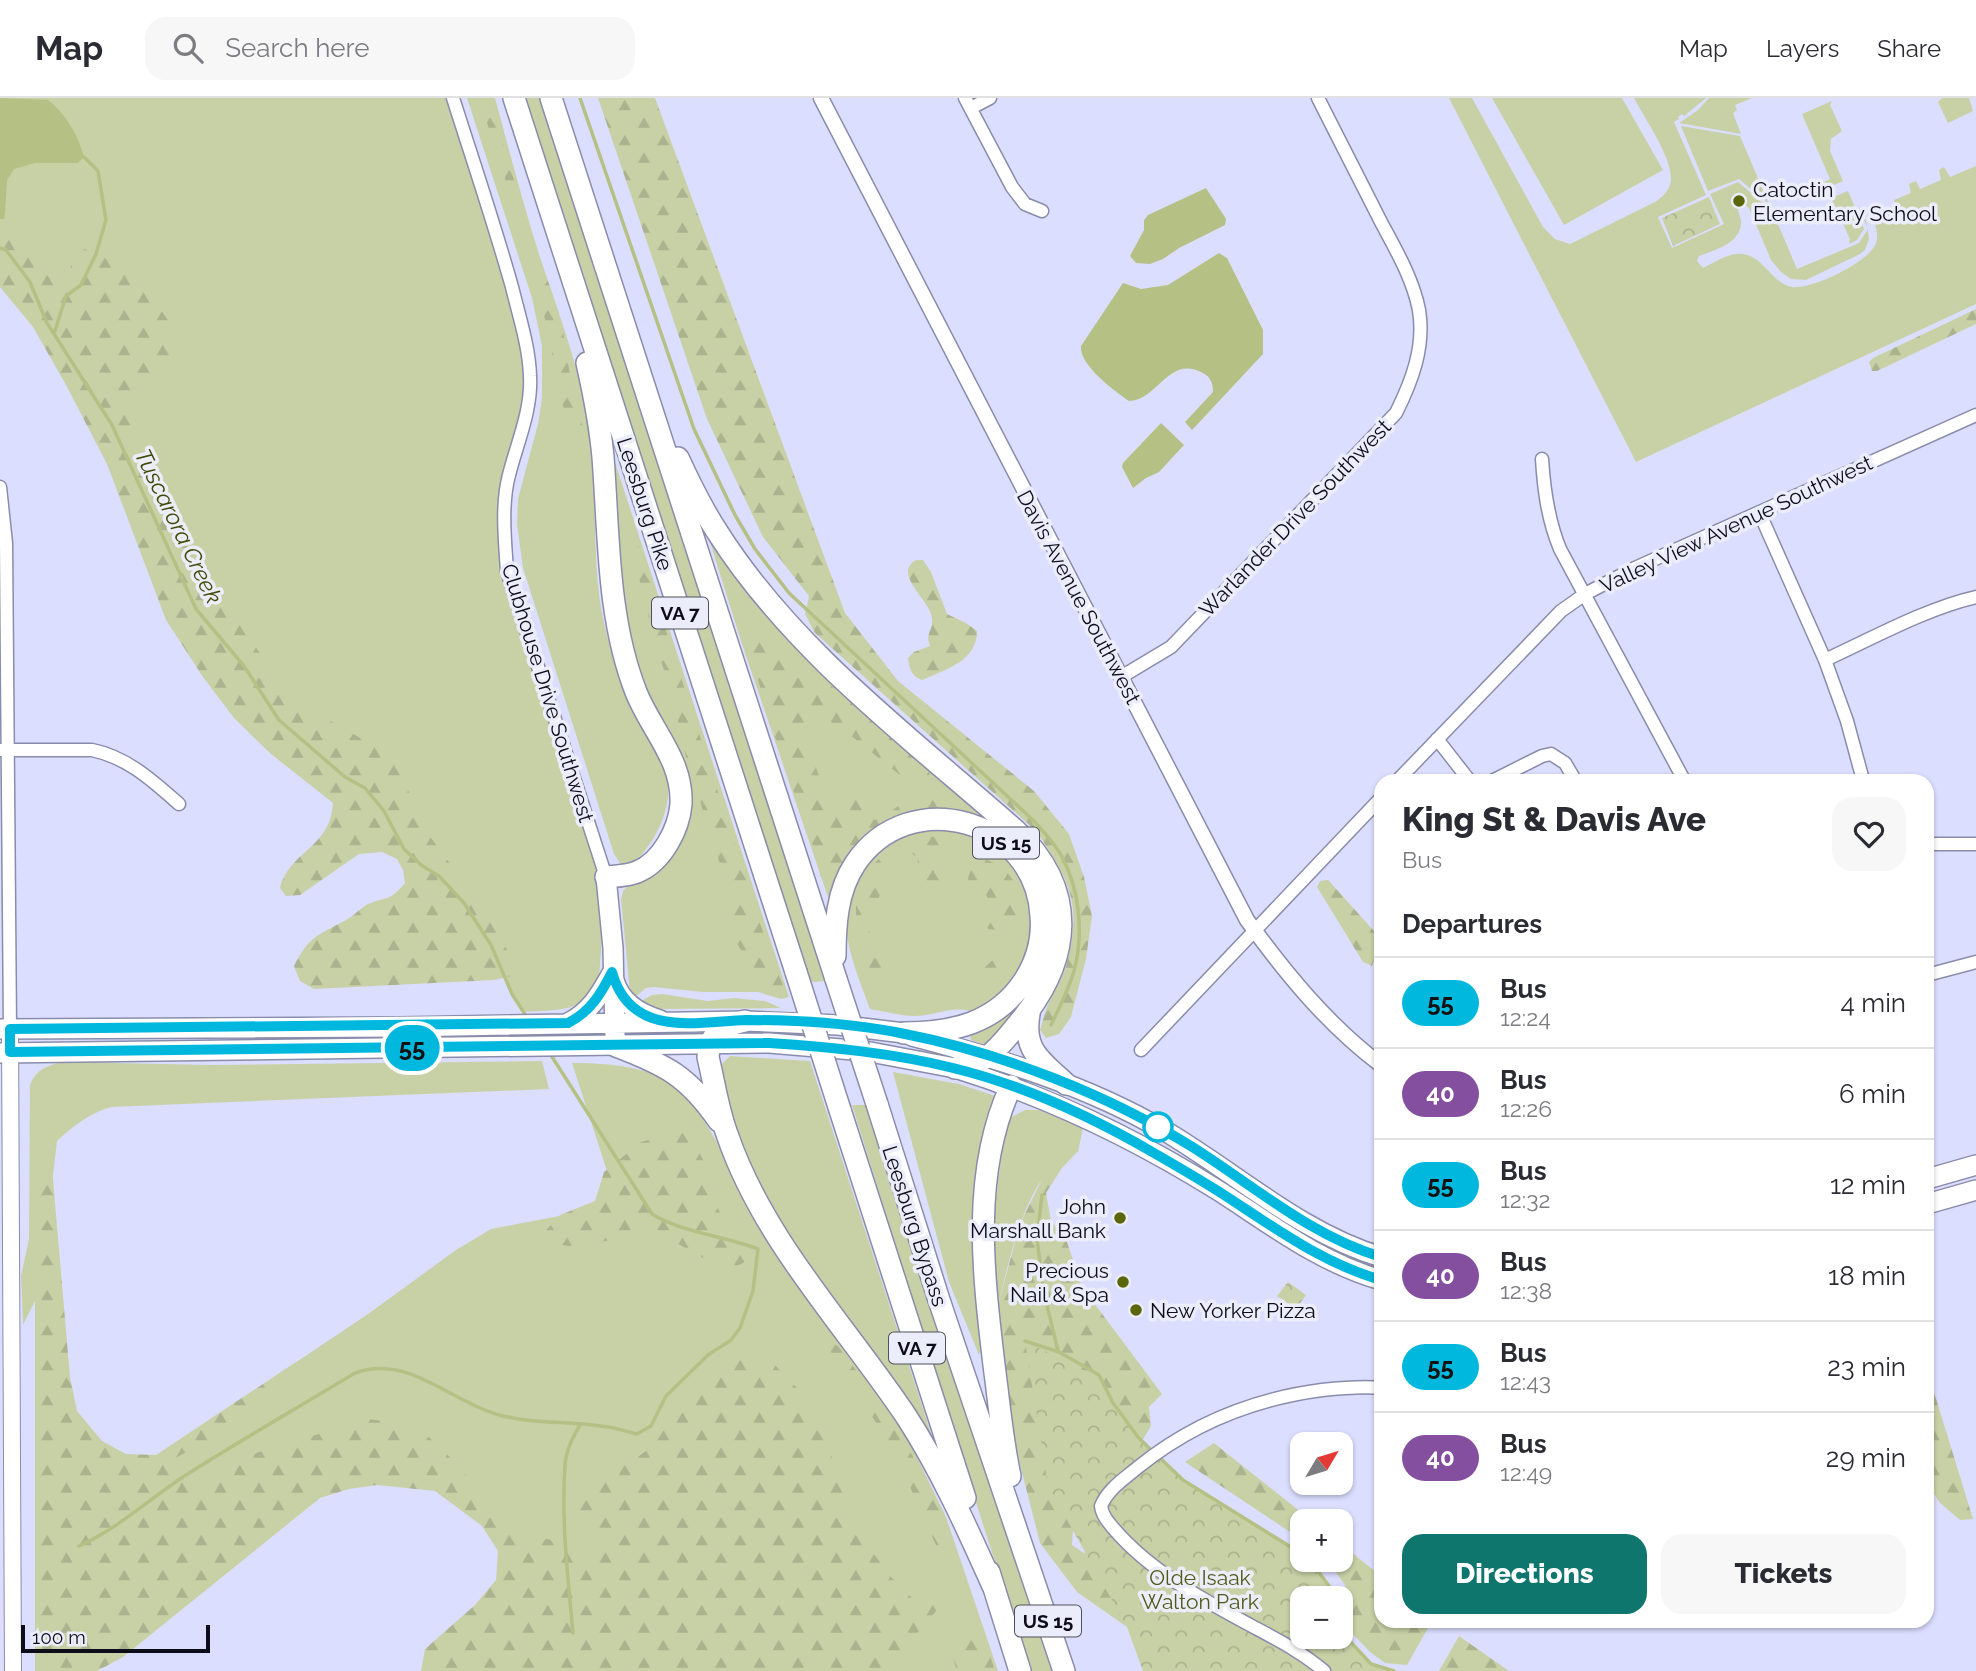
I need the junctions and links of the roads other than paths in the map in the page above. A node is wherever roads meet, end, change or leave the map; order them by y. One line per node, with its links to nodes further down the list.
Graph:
1 (453, 98): 31 (street, Clubhouse Drive Southwest)
2 (514, 98): 9 (highway, Leesburg Pike / VA 7)
3 (551, 98): 10 (highway, Leesburg Pike / VA 7)
4 (821, 98): 18 (street, Davis Avenue Southwest)
5 (990, 98): 7 (street)
6 (1318, 98): 18 (street, Warlander Drive Southwest)
7 (968, 103): 8 (street)
8 (1042, 211)
9 (565, 254): 31 (highway); 53 (highway, Leesburg Pike / VA 7, bridge)
10 (643, 385): 36 (highway, Leesburg Pike / VA 7); 37 (highway)
11 (1976, 415): 14 (street, Valley View Avenue Southwest)
12 (1542, 459): 15 (street)
13 (0, 487): 20 (street)
14 (1760, 514): 15 (street, Valley View Avenue Southwest); 17 (street)
15 (1585, 594): 19 (street, Valley View Avenue Southwest); 25 (street)
16 (1976, 597): 17 (street)
17 (1825, 660): 26 (street)
18 (1121, 677): 32 (street, Davis Avenue Southwest)
19 (1437, 739): 21 (street, Valley View Avenue Southwest); 22 (street)
20 (4, 750): 27 (street); 42 (street)
21 (1404, 774)
22 (1464, 774)
23 (1506, 774): 24 (street)
24 (1571, 774)
25 (1681, 774)
26 (1861, 774)
27 (179, 804)
28 (1374, 805): 32 (street)
29 (1934, 844): 30 (street)
30 (1976, 844)
31 (606, 877): 34 (main road, Clubhouse Drive Southwest)
32 (1254, 930): 46 (street); 49 (street, Davis Avenue Southwest)
33 (1976, 962): 35 (street)
34 (612, 972): 39 (main road); 40 (main road, Clubhouse Drive Southwest); 41 (main road)
35 (1934, 973)
36 (836, 979): 43 (highway, US 15); 62 (highway, Leesburg Bypass / US 15, bridge)
37 (1030, 1009): 48 (highway); 51 (highway)
38 (745, 1020): 41 (main road, US 15); 43 (main road, US 15); 44 (highway)
39 (568, 1023): 40 (main road, US 15); 42 (main road, US 15)
40 (615, 1023): 41 (main road, US 15); 45 (main road, Clubhouse Drive Southwest)
41 (667, 1023)
42 (5, 1029): 47 (main road)
43 (904, 1034): 48 (main road)
44 (709, 1045): 45 (main road); 50 (main road); 54 (highway)
45 (616, 1046): 47 (main road); 54 (highway)
46 (1141, 1050)
47 (5, 1053): 64 (main road)
48 (989, 1057): 50 (highway); 51 (main road)
49 (1374, 1059)
50 (955, 1068): 52 (main road)
51 (1066, 1084): 59 (main road)
52 (1010, 1086): 60 (main road); 62 (highway)
53 (840, 1110): 63 (highway, Leesburg Bypass / VA 7)
54 (727, 1133): 63 (highway)
55 (1976, 1165): 56 (main road)
56 (1934, 1177)
57 (1976, 1190): 58 (main road)
58 (1934, 1202)
59 (1374, 1254)
60 (1374, 1278)
61 (1374, 1388): 67 (street)
62 (1031, 1570): 66 (highway, Leesburg Bypass / US 15)
63 (993, 1586): 65 (highway, Leesburg Bypass / US 15)
64 (13, 1671)
65 (1020, 1671)
66 (1064, 1671)
67 (1324, 1671)

